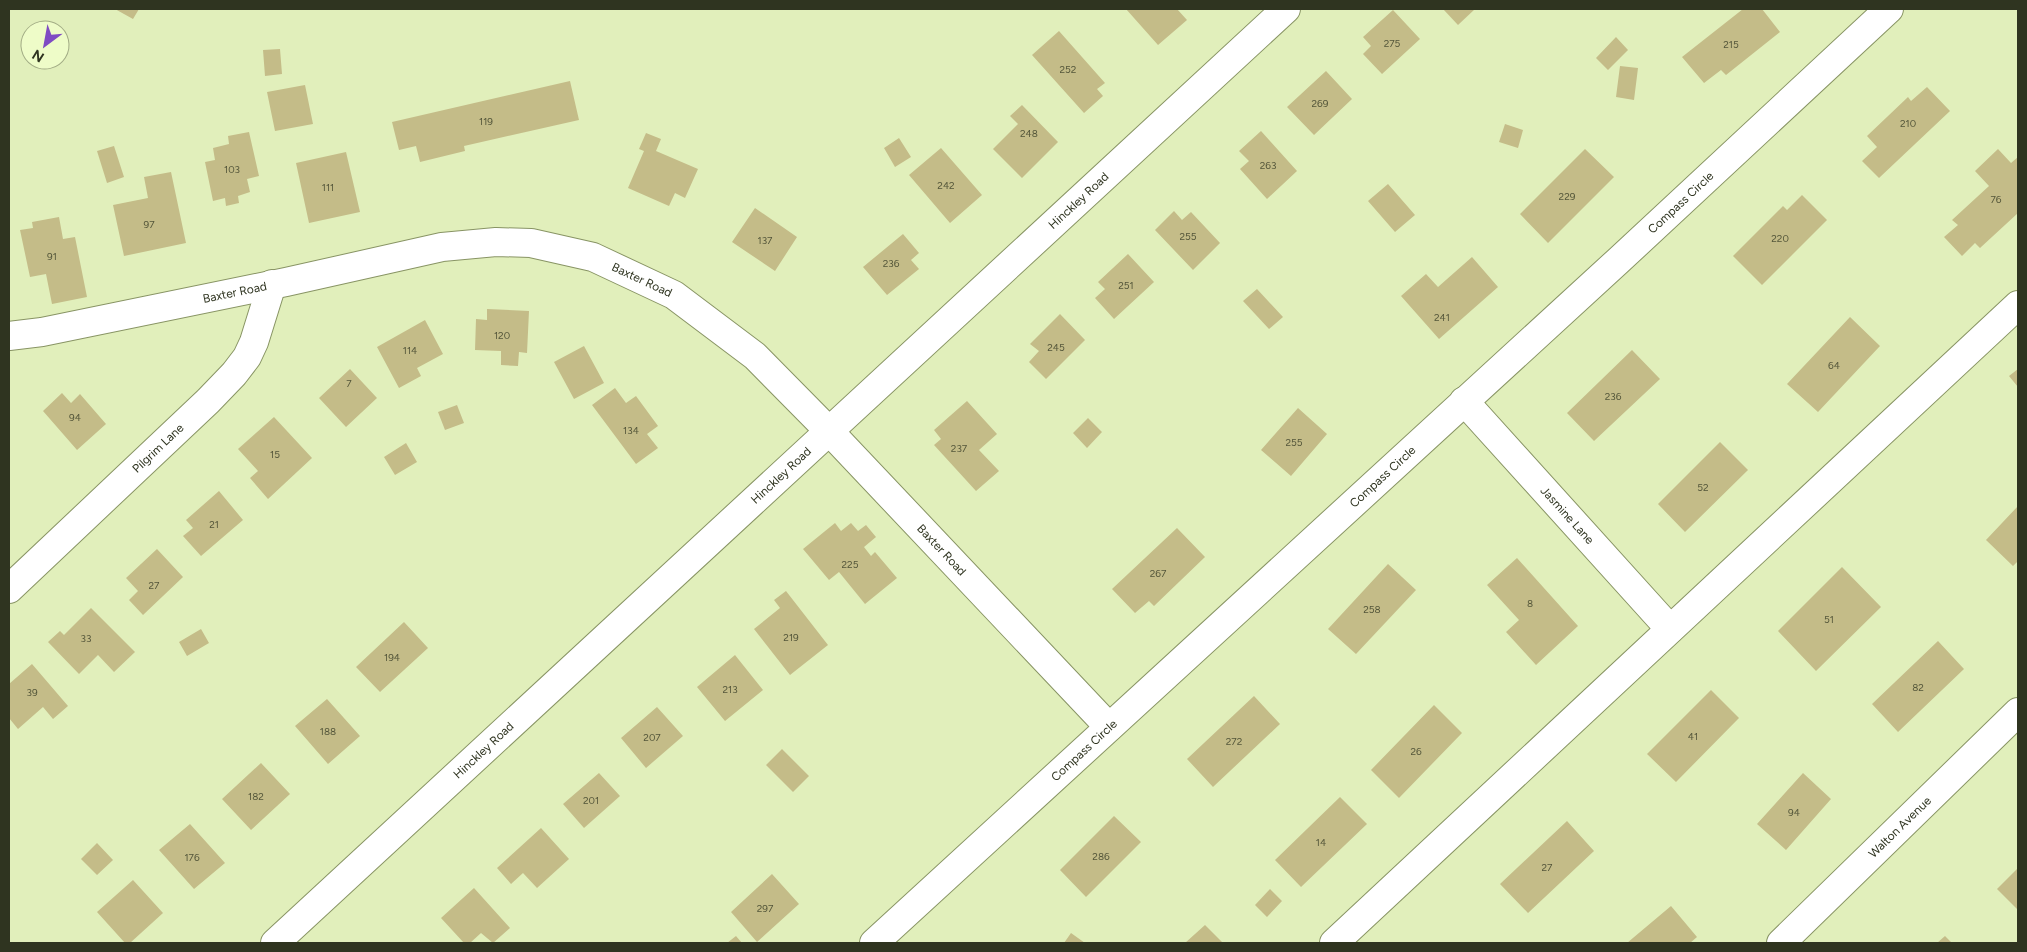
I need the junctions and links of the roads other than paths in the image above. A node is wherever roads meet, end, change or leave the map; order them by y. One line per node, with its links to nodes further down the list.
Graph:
1 (1286, 9): 7 (street, Hinckley Road)
2 (1889, 9): 6 (street, Compass Circle)
3 (272, 284): 5 (street, Baxter Road); 7 (street, Baxter Road); 8 (street, Pilgrim Lane)
4 (2018, 305): 9 (street)
5 (9, 336)
6 (1464, 402): 9 (street, Jasmine Lane); 11 (street, Compass Circle)
7 (830, 432): 11 (street, Baxter Road); 12 (street, Hinckley Road)
8 (9, 589)
9 (1670, 629): 14 (street)
10 (2018, 712): 15 (street, Walton Avenue)
11 (1109, 727): 13 (street, Compass Circle)
12 (275, 943)
13 (874, 943)
14 (1334, 943)
15 (1781, 943)

